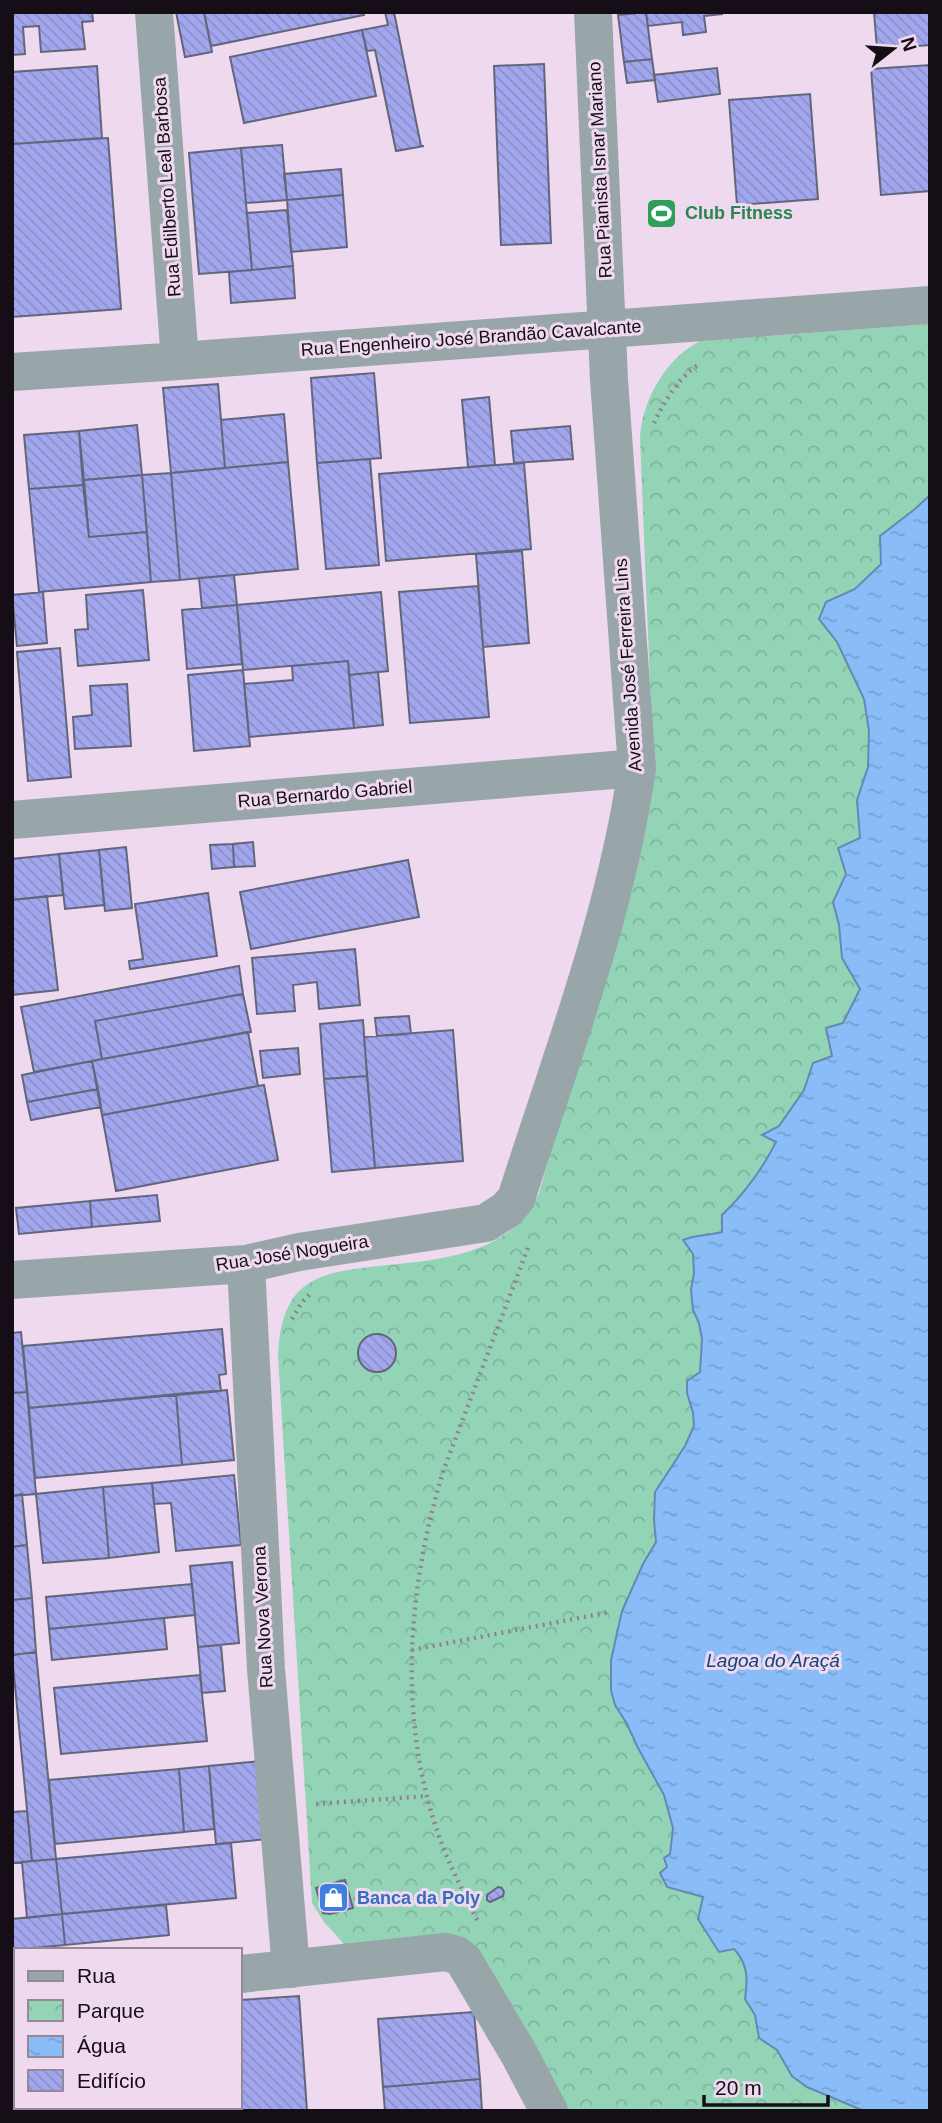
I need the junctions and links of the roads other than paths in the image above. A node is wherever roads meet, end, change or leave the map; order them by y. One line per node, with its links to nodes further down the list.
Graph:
1 (153, 12): 5 (street, Rua Edilberto Leal Barbosa)
2 (593, 12): 4 (street, Rua Pianista Isnar Mariano)
3 (930, 305): 4 (street, Rua Engenheiro José Brandão Cavalcante)
4 (607, 328): 5 (street, Rua Engenheiro José Brandão Cavalcante); 7 (street, Avenida José Ferreira Lins)
5 (180, 361): 6 (street, Rua Engenheiro José Brandão Cavalcante)
6 (12, 372)
7 (638, 768): 8 (street, Rua Bernardo Gabriel); 9 (street, Avenida José Ferreira Lins)
8 (12, 820)
9 (486, 1223): 10 (street, Rua José Nogueira)
10 (246, 1264): 11 (street, Rua José Nogueira); 12 (street, Rua Nova Verona)
11 (12, 1280)
12 (291, 1969): 13 (street); 14 (street)
13 (242, 1974)
14 (550, 2111)

